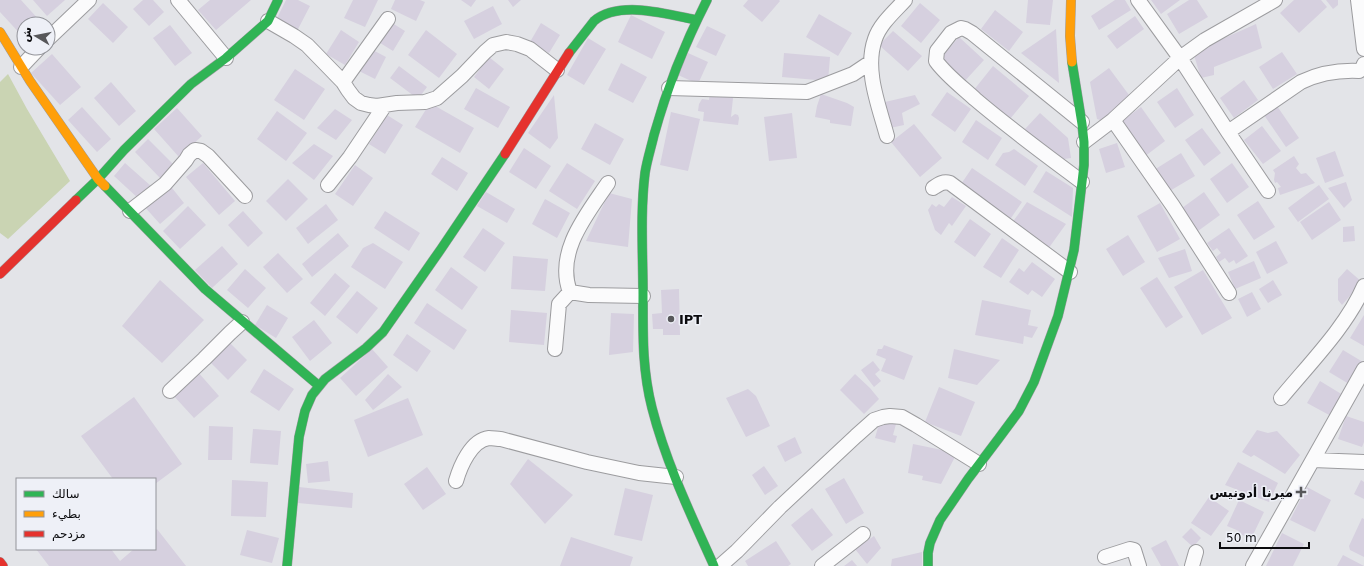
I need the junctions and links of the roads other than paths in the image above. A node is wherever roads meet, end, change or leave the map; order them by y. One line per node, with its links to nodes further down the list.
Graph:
1 (89, 0): 13 (street)
2 (178, 0): 17 (street)
3 (278, 0): 12 (street)
4 (707, 0): 11 (street)
5 (905, 0): 19 (street)
6 (1071, 0): 27 (street)
7 (1138, 0): 18 (street)
8 (1275, 0): 18 (street)
9 (1358, 0): 15 (street)
10 (388, 19): 23 (street)
11 (696, 20): 22 (street); 24 (street)
12 (268, 21): 17 (street); 23 (street)
13 (56, 31)
14 (0, 32): 21 (street)
15 (1364, 49)
16 (31, 56): 21 (street)
17 (226, 58): 31 (street)
18 (1180, 58): 26 (street); 28 (street)
19 (871, 62): 24 (street); 29 (street)
20 (1364, 64): 28 (street)
21 (21, 67): 31 (street)
22 (557, 70): 25 (street); 48 (street)
23 (344, 82): 25 (street)
24 (669, 88): 44 (street)
25 (385, 105): 34 (street)
26 (1113, 120): 30 (street); 43 (street)
27 (1082, 122): 30 (street); 32 (street)
28 (1228, 132): 36 (street)
29 (887, 136)
30 (1084, 142): 32 (street)
31 (98, 179): 38 (street); 40 (street)
32 (1082, 182): 39 (street)
33 (608, 183): 42 (street)
34 (328, 186)
35 (933, 188): 39 (street)
36 (1268, 191)
37 (245, 196): 38 (street)
38 (130, 212): 45 (street)
39 (1070, 272): 53 (street)
40 (0, 274)
41 (1364, 286): 50 (street)
42 (570, 292): 44 (street); 46 (street)
43 (1229, 292)
44 (643, 296): 54 (street)
45 (242, 322): 48 (street); 49 (street)
46 (555, 349)
47 (1364, 369): 51 (street)
48 (318, 385): 61 (street)
49 (170, 391)
50 (1281, 398)
51 (1313, 460): 52 (street); 68 (street)
52 (1364, 462)
53 (978, 464): 63 (street); 65 (street)
54 (676, 477): 55 (street); 62 (street)
55 (456, 481)
56 (863, 534): 64 (street)
57 (1196, 552): 67 (street)
58 (1105, 557): 66 (street)
59 (0, 562): 60 (street)
60 (3, 566)
61 (287, 566)
62 (714, 566)
63 (720, 566)
64 (822, 566)
65 (928, 566)
66 (1139, 566)
67 (1192, 566)
68 (1253, 566)

